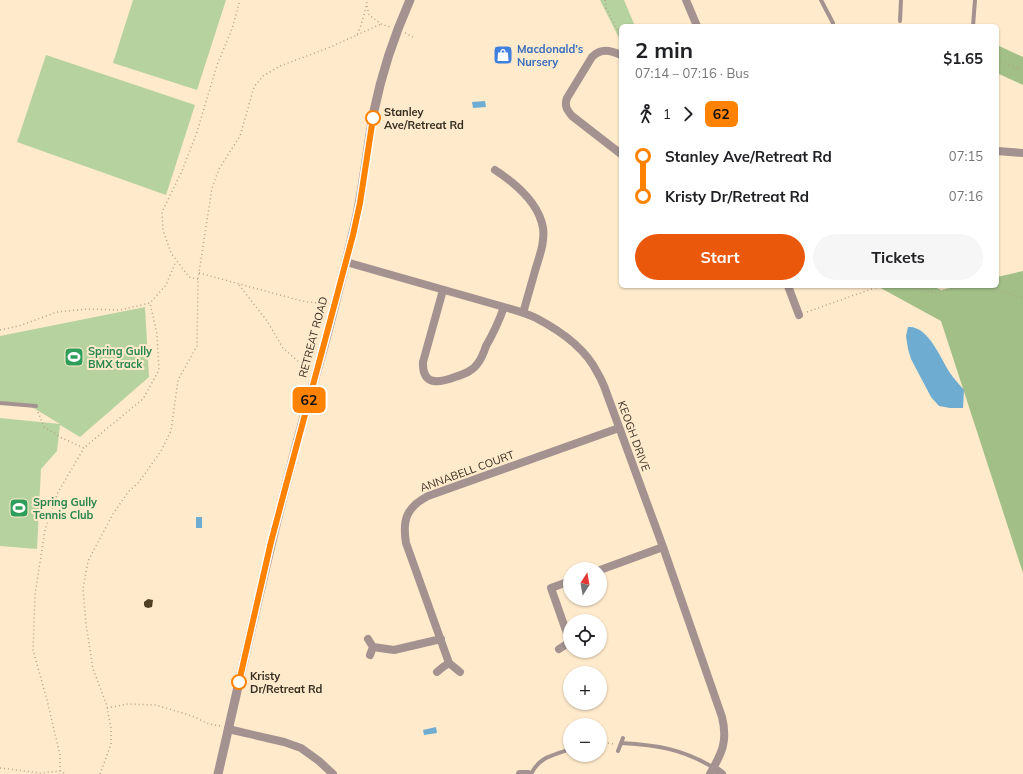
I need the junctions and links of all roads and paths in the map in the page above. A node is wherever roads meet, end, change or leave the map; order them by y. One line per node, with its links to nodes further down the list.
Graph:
1 (240, 0): 25 (path)
2 (367, 0): 9 (path)
3 (410, 0): 15 (street, RETREAT ROAD)
4 (605, 0): 16 (path)
5 (686, 0): 12 (street)
6 (821, 0): 13 (lane)
7 (901, 0): 10 (lane)
8 (975, 0): 14 (lane)
9 (367, 6): 11 (path); 17 (path)
10 (900, 21)
11 (381, 24): 15 (path); 17 (path)
12 (696, 24)
13 (833, 24)
14 (973, 24)
15 (397, 30): 26 (street, RETREAT ROAD)
16 (619, 32)
17 (357, 35): 27 (path)
18 (619, 54): 22 (street)
19 (999, 61): 20 (path)
20 (1023, 70)
21 (999, 151): 23 (street)
22 (619, 152)
23 (1023, 153)
24 (495, 170): 40 (street)
25 (176, 261): 28 (path); 37 (path)
26 (346, 262): 35 (street, KEOGH DRIVE); 38 (street, RETREAT ROAD)
27 (199, 273): 28 (path); 29 (path)
28 (198, 279): 59 (path)
29 (239, 284): 38 (path); 43 (path)
30 (789, 288): 41 (street)
31 (875, 288): 41 (path)
32 (913, 288): 33 (path)
33 (960, 288)
34 (992, 288): 36 (path)
35 (443, 290): 39 (street, KEOGH DRIVE); 39 (street)
36 (1023, 298)
37 (150, 303): 42 (path); 47 (path)
38 (334, 306): 43 (street, RETREAT ROAD)
39 (504, 307): 40 (street, KEOGH DRIVE)
40 (523, 313): 46 (street, KEOGH DRIVE)
41 (799, 315)
42 (0, 330)
43 (317, 370): 60 (street, RETREAT ROAD)
44 (0, 403): 45 (lane)
45 (36, 406): 47 (path)
46 (619, 428): 48 (street, KEOGH DRIVE); 53 (street, ANNABELL COURT)
47 (84, 448): 68 (path)
48 (663, 547): 49 (street); 67 (street, KEOGH DRIVE)
49 (607, 567)
50 (563, 584): 51 (street)
51 (563, 622)
52 (368, 639): 53 (street)
53 (441, 639): 56 (street, ANNABELL COURT)
54 (563, 646): 55 (street)
55 (559, 649)
56 (449, 663): 57 (street); 58 (street)
57 (438, 672)
58 (460, 672)
59 (107, 708): 60 (path); 70 (path)
60 (228, 729): 71 (street, RETREAT ROAD); 72 (street)
61 (623, 738): 63 (lane)
62 (607, 743): 63 (path)
63 (621, 743): 65 (lane); 67 (lane)
64 (563, 751): 74 (lane)
65 (618, 751)
66 (0, 768): 68 (path)
67 (712, 771): 75 (street)
68 (60, 772): 69 (path)
69 (67, 774)
70 (100, 774)
71 (218, 774)
72 (333, 774)
73 (520, 774): 74 (street)
74 (529, 774)
75 (722, 774)

